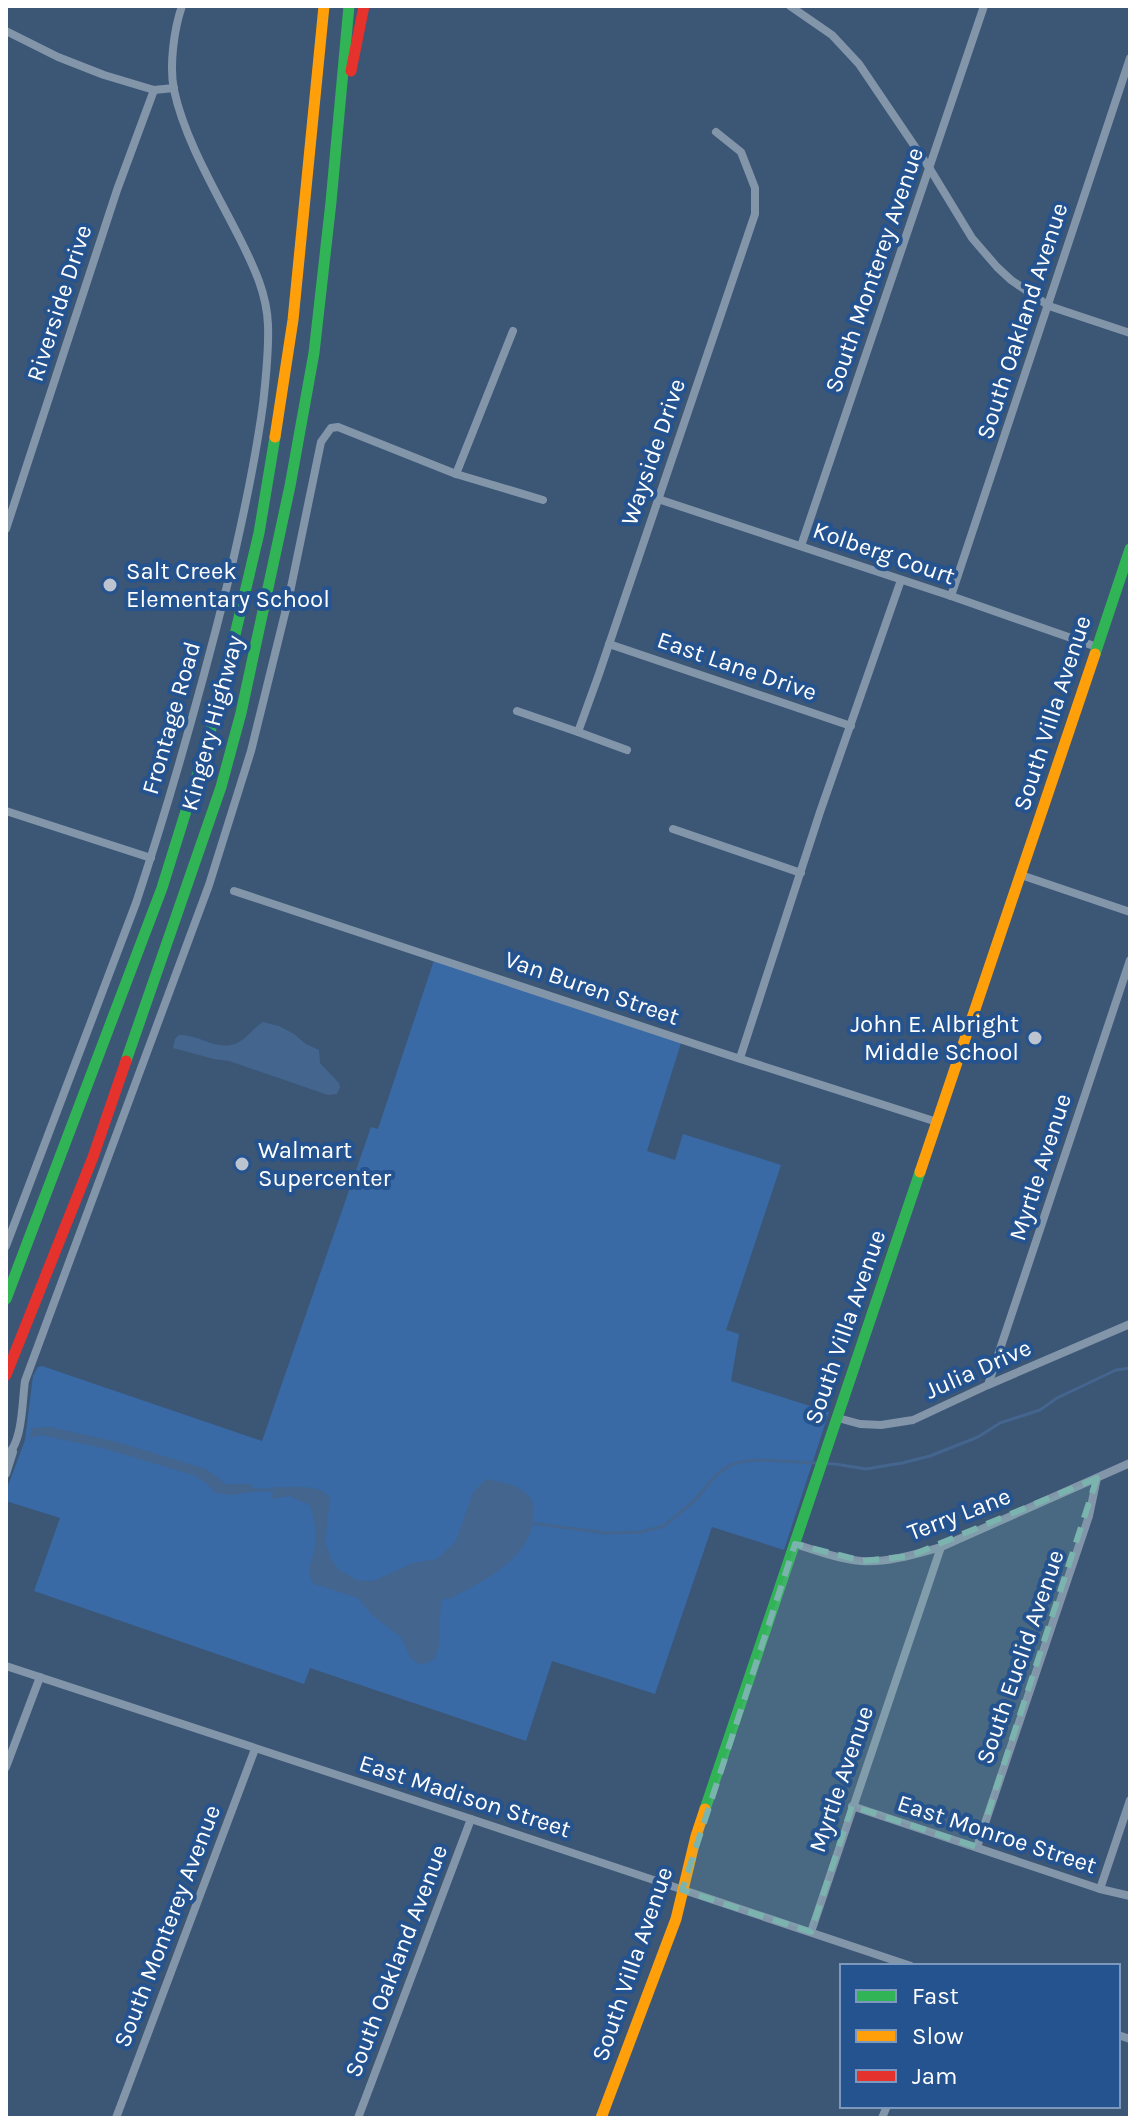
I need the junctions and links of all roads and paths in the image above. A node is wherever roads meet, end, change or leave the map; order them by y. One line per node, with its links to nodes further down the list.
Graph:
1 (182, 6): 11 (street, Frontage Road)
2 (315, 6): 10 (main road)
3 (324, 6): 10 (main road, Kingery Highway)
4 (349, 6): 15 (main road, Kingery Highway)
5 (364, 6): 15 (main road)
6 (790, 6): 14 (street)
7 (984, 6): 14 (street, South Monterey Avenue)
8 (6, 31): 12 (street)
9 (1130, 58): 16 (street, South Oakland Avenue)
10 (318, 75): 44 (main road, Kingery Highway)
11 (174, 88): 12 (street); 35 (street, Frontage Road)
12 (154, 90): 22 (street, Riverside Drive)
13 (716, 132): 20 (street, Wayside Drive)
14 (930, 169): 16 (street); 23 (street, South Monterey Avenue)
15 (331, 202): 46 (main road, Kingery Highway)
16 (1049, 306): 18 (street); 26 (street, South Oakland Avenue)
17 (513, 331): 19 (street)
18 (1130, 333)
19 (456, 474): 21 (street); 49 (street)
20 (658, 499): 23 (street, Kolberg Court); 27 (street, Wayside Drive)
21 (543, 500)
22 (6, 529)
23 (801, 546): 25 (street, Kolberg Court)
24 (1130, 549): 28 (main road, South Villa Avenue)
25 (901, 580): 26 (street, Kolberg Court); 30 (street)
26 (951, 596): 28 (street, Kolberg Court)
27 (609, 644): 30 (street, East Lane Drive); 31 (street, Wayside Drive)
28 (1097, 647): 37 (main road, South Villa Avenue)
29 (517, 711): 31 (street)
30 (851, 726): 36 (street)
31 (578, 732): 32 (street)
32 (627, 750)
33 (6, 811): 35 (street)
34 (673, 829): 36 (street)
35 (151, 858): 43 (street, Frontage Road)
36 (801, 873): 41 (street)
37 (1021, 875): 39 (street); 42 (main road, South Villa Avenue)
38 (234, 891): 41 (street, Van Buren Street)
39 (1130, 912)
40 (1130, 960): 47 (street, Myrtle Avenue)
41 (740, 1058): 42 (street, Van Buren Street)
42 (937, 1122): 48 (main road, South Villa Avenue)
43 (6, 1246)
44 (6, 1299)
45 (1130, 1324): 47 (street, Julia Drive)
46 (6, 1375)
47 (988, 1385): 48 (street, Julia Drive)
48 (838, 1418): 53 (main road, South Villa Avenue)
49 (10, 1454): 51 (street)
50 (1130, 1463): 52 (street, Terry Lane)
51 (6, 1474)
52 (1097, 1478): 54 (street, Terry Lane); 62 (street, South Euclid Avenue)
53 (795, 1544): 54 (street, Terry Lane); 64 (main road, South Villa Avenue)
54 (941, 1547): 60 (street, Myrtle Avenue)
55 (6, 1666): 56 (street, East Madison Street)
56 (40, 1677): 57 (street, East Madison Street); 58 (street)
57 (255, 1749): 61 (street, East Madison Street); 68 (street, South Monterey Avenue)
58 (6, 1767)
59 (1130, 1800): 63 (street)
60 (852, 1806): 62 (street, East Monroe Street); 66 (street, Myrtle Avenue)
61 (471, 1819): 64 (street, East Madison Street); 69 (street, South Oakland Avenue)
62 (977, 1847): 63 (street, East Monroe Street)
63 (1100, 1889): 65 (street, East Monroe Street)
64 (682, 1890): 66 (street, East Madison Street); 70 (main road, South Villa Avenue)
65 (1130, 1896)
66 (811, 1932): 67 (street, East Madison Street)
67 (905, 1964)
68 (116, 2118)
69 (358, 2118)
70 (601, 2118)

